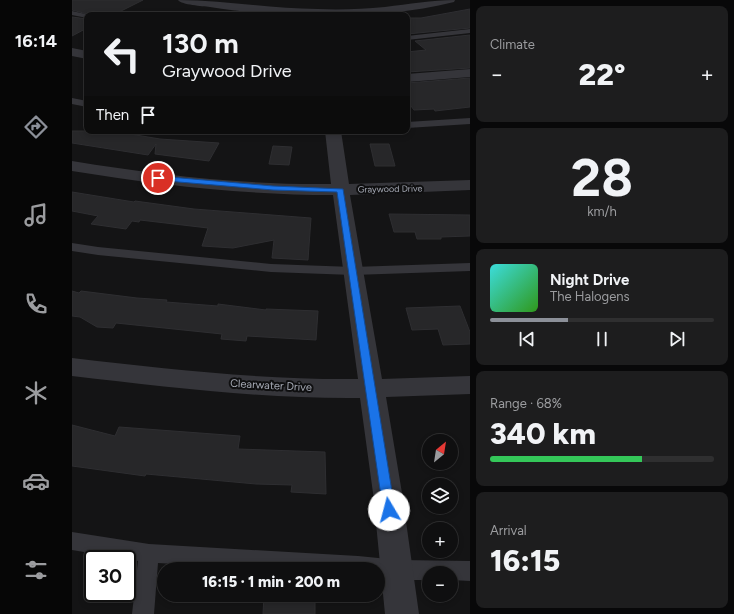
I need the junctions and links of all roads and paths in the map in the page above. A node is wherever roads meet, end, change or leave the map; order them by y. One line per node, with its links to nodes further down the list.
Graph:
1 (183, 0): 3 (street)
2 (450, 0): 3 (street)
3 (219, 2)
4 (72, 13): 5 (lane)
5 (84, 15)
6 (470, 31): 7 (lane)
7 (410, 38)
8 (72, 52): 9 (street)
9 (84, 54)
10 (470, 73): 11 (street)
11 (410, 78)
12 (72, 101): 13 (lane)
13 (84, 103)
14 (470, 121): 15 (lane)
15 (410, 125)
16 (333, 134): 19 (street)
17 (72, 166): 19 (street, Graywood Drive)
18 (470, 185): 19 (street, Graywood Drive)
19 (341, 190): 22 (street)
20 (72, 247): 22 (lane)
21 (470, 267): 22 (lane)
22 (354, 271): 25 (street)
23 (72, 367): 25 (street, Clearwater Drive)
24 (470, 385): 25 (street, Clearwater Drive)
25 (372, 389): 28 (street)
26 (72, 541): 27 (lane)
27 (149, 553): 28 (lane); 30 (lane)
28 (398, 570): 29 (lane); 31 (street)
29 (470, 571)
30 (143, 614)
31 (402, 614)

